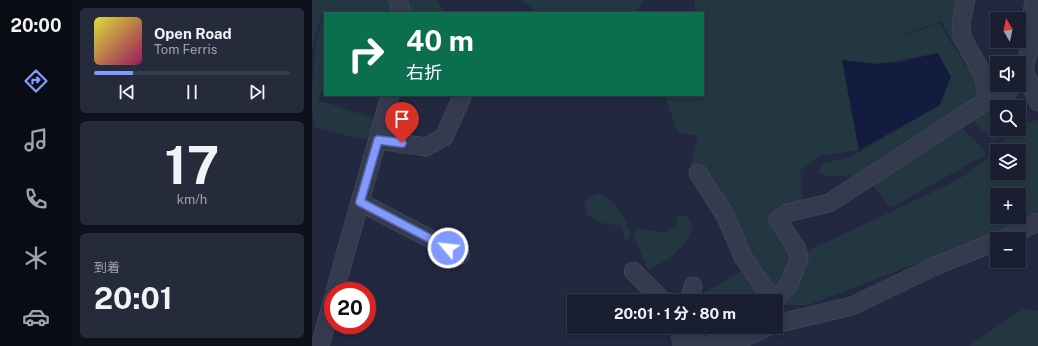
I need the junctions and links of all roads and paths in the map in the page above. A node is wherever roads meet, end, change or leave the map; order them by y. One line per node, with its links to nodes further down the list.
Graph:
1 (398, 0): 4 (street)
2 (966, 0): 10 (street)
3 (1034, 0): 5 (street)
4 (402, 12)
5 (1026, 58)
6 (1026, 82): 11 (street)
7 (1008, 92): 10 (street)
8 (390, 96): 12 (street)
9 (462, 96): 12 (street)
10 (988, 100): 23 (street)
11 (1038, 102)
12 (378, 140): 14 (street)
13 (698, 172): 22 (street)
14 (360, 202): 18 (street); 20 (street)
15 (1038, 222): 16 (street)
16 (1017, 232)
17 (990, 244): 24 (street)
18 (461, 255)
19 (633, 271): 21 (street)
20 (338, 282)
21 (656, 294)
22 (769, 294)
23 (780, 294)
24 (783, 322)
25 (324, 331): 30 (street)
26 (680, 334): 31 (street)
27 (693, 334): 32 (street)
28 (726, 334): 33 (street)
29 (753, 334): 34 (street)
30 (320, 346)
31 (682, 346)
32 (695, 346)
33 (708, 346)
34 (728, 346)

